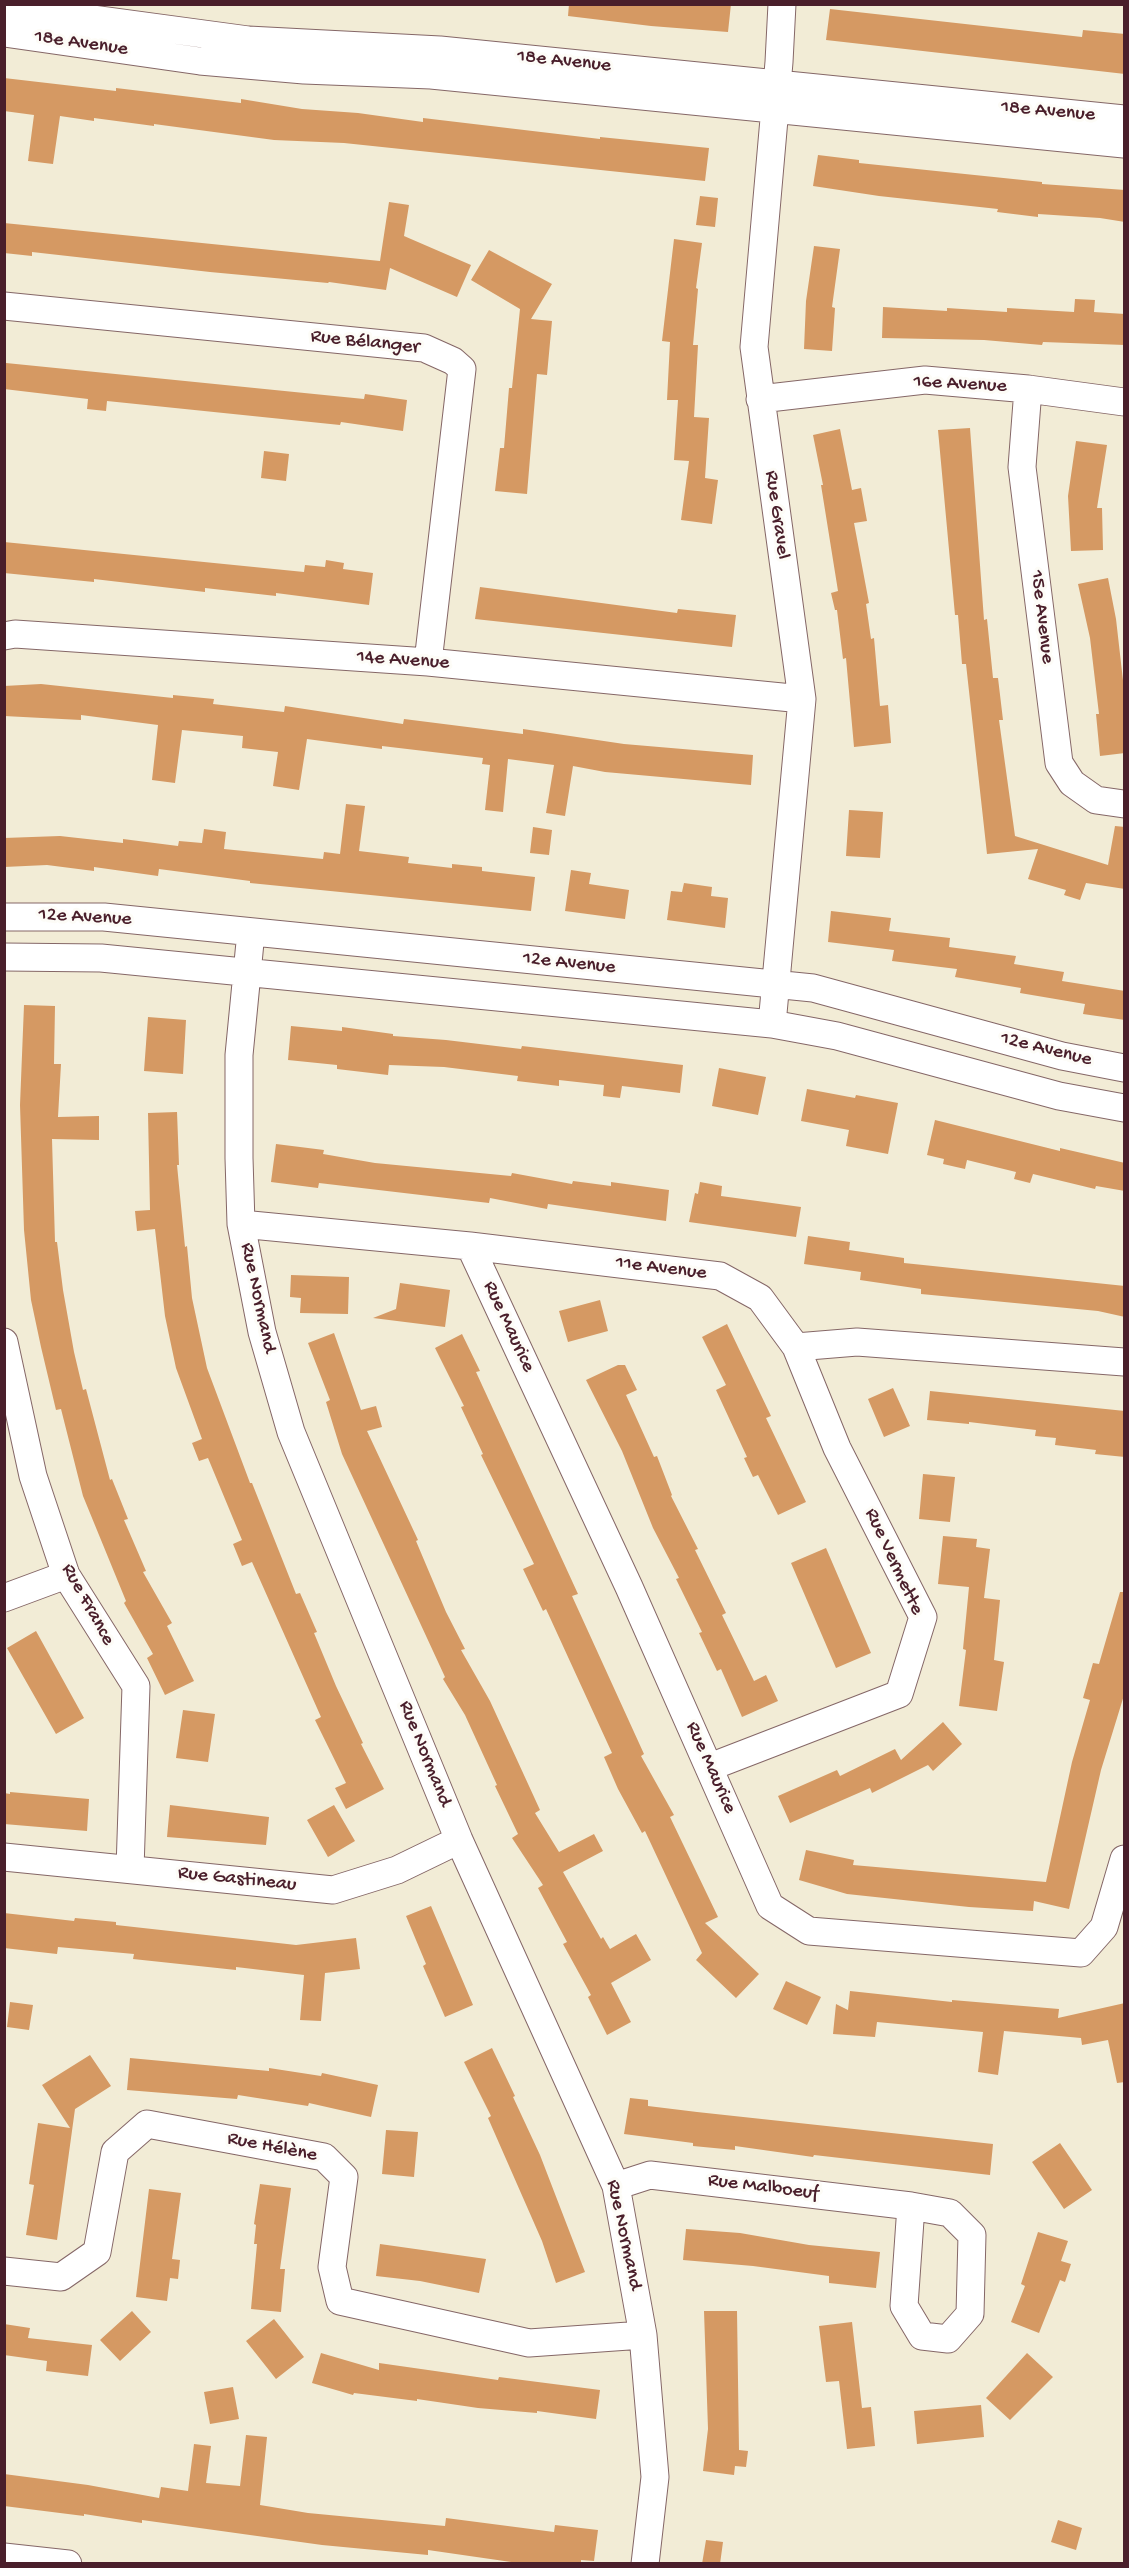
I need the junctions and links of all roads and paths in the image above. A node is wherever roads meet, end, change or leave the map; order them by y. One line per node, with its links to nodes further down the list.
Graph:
1 (782, 4): 4 (street, Rue Gravel)
2 (4, 7): 4 (street, 18e Avenue)
3 (4, 33): 4 (street, 18e Avenue)
4 (776, 97): 5 (street, 18e Avenue); 6 (street, 18e Avenue); 9 (street, Rue Gravel)
5 (1125, 119)
6 (1125, 144)
7 (4, 306): 12 (street, Rue Bélanger)
8 (1028, 389): 9 (street, 16e Avenue); 10 (street, 16e Avenue); 14 (street, 15e Avenue)
9 (760, 399): 13 (street, Rue Gravel)
10 (1125, 402)
11 (4, 636): 12 (street, 14e Avenue)
12 (428, 662): 13 (street, 14e Avenue)
13 (802, 699): 19 (street, Rue Gravel)
14 (1125, 804)
15 (4, 916): 16 (street, 12e Avenue)
16 (251, 932): 18 (street, Rue Normand); 19 (street, 12e Avenue)
17 (4, 957): 18 (street, 12e Avenue)
18 (246, 971): 20 (street, 12e Avenue); 23 (street, Rue Normand)
19 (776, 984): 20 (street, Rue Gravel); 21 (street, 12e Avenue)
20 (772, 1024): 22 (street, 12e Avenue)
21 (1125, 1068)
22 (1125, 1108)
23 (241, 1224): 24 (street, 11e Avenue); 31 (street, Rue Normand)
24 (470, 1246): 26 (street, 11e Avenue); 30 (street, Rue Maurice)
25 (4, 1342): 28 (street, Rue France)
26 (796, 1347): 27 (street); 30 (street, Rue Vermette)
27 (1125, 1362)
28 (66, 1575): 29 (street); 34 (street, Rue France)
29 (4, 1598)
30 (710, 1767): 33 (street, Rue Maurice)
31 (459, 1840): 34 (street, Rue Gastineau); 35 (street, Rue Normand)
32 (4, 1857): 34 (street, Rue Gastineau)
33 (1125, 1859)
34 (130, 1869)
35 (616, 2186): 36 (street, Rue Malboeuf); 38 (street, Rue Normand)
36 (911, 2205): 36 (street, Rue Malboeuf)
37 (4, 2271): 38 (street, Rue Hélène)
38 (644, 2335): 41 (street, Rue Normand)
39 (4, 2557): 40 (street)
40 (68, 2564)
41 (645, 2564)

